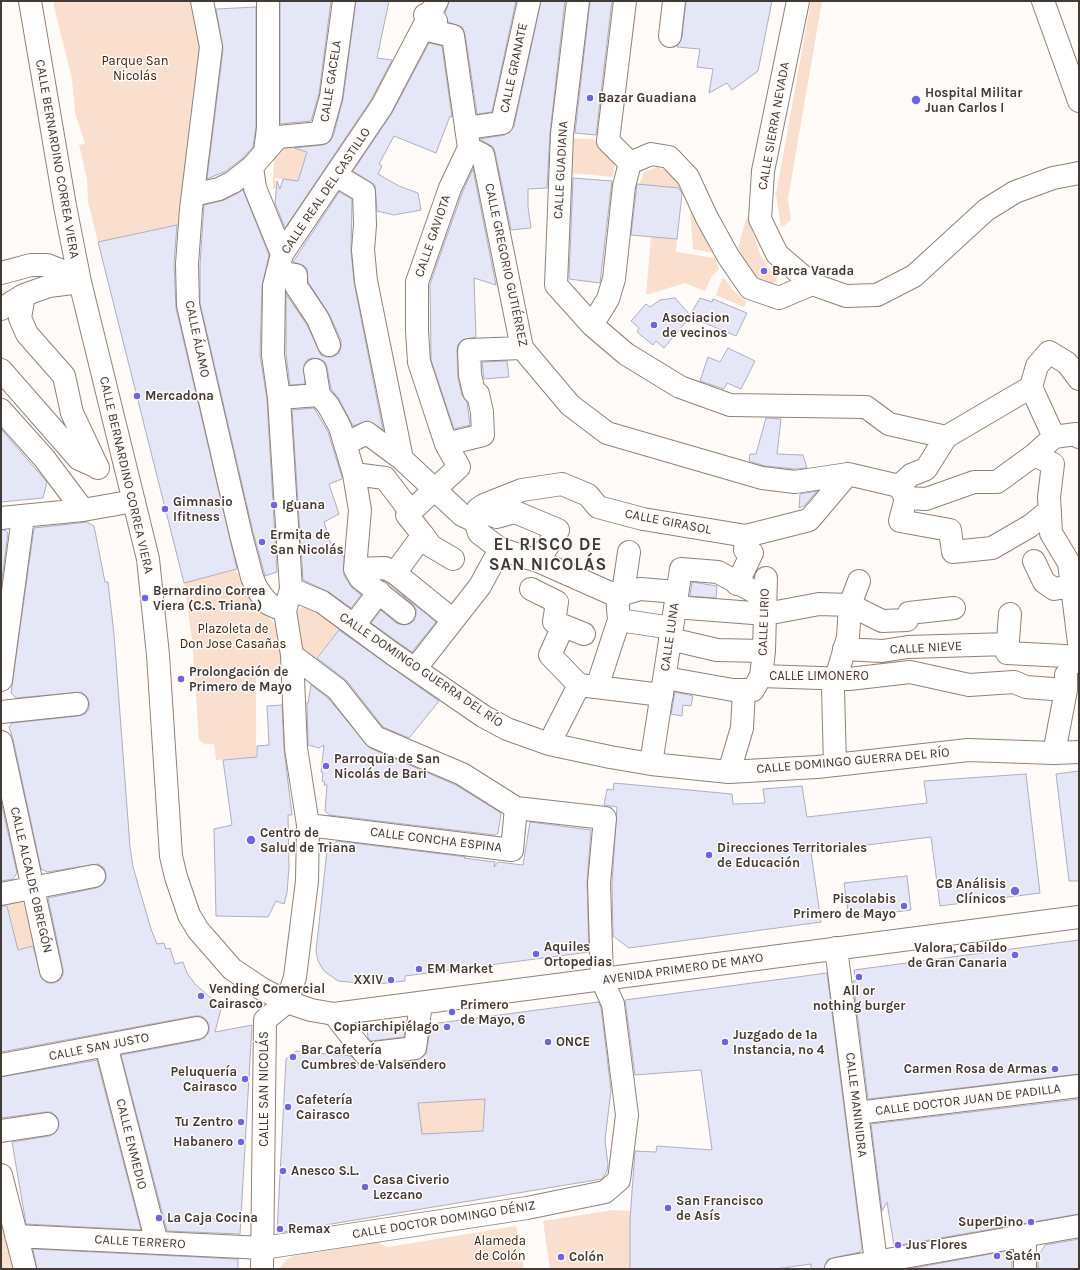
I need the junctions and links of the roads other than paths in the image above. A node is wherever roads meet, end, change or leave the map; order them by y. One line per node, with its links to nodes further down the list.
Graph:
1 (30, 1): 20 (street, CALLE BERNARDINO CORREA VIERA)
2 (202, 1): 19 (street, CALLE ÁLAMO)
3 (268, 1): 15 (street)
4 (344, 1): 15 (street, CALLE GACELA)
5 (529, 1): 14 (street, CALLE GRANATE)
6 (578, 1): 28 (street, CALLE GUADIANA)
7 (625, 1): 16 (street)
8 (674, 1): 12 (street)
9 (798, 1): 25 (street, CALLE SIERRA NEVADA)
10 (1043, 1): 13 (street)
11 (430, 11): 14 (street); 18 (street, CALLE REAL DEL CASTILLO)
12 (670, 36)
13 (1079, 101)
14 (468, 138): 30 (street, CALLE GREGORIO GUTIÉRREZ); 42 (street, CALLE GAVIOTA)
15 (258, 159): 19 (street, CALLE GACELA); 21 (street)
16 (630, 162): 25 (street); 28 (street)
17 (1079, 173): 25 (street, CALLE SIERRA NEVADA)
18 (337, 176): 21 (street, CALLE REAL DEL CASTILLO); 44 (street)
19 (193, 195): 78 (street, CALLE ÁLAMO)
20 (65, 206): 22 (street); 24 (street, CALLE BERNARDINO CORREA VIERA)
21 (280, 263): 29 (street); 36 (street, CALLE REAL DEL CASTILLO)
22 (31, 265): 23 (street); 24 (street)
23 (1, 273)
24 (80, 282): 26 (street); 46 (street, CALLE BERNARDINO CORREA VIERA)
25 (812, 284)
26 (24, 295): 27 (street); 45 (street)
27 (1, 309)
28 (592, 325): 39 (street, CALLE GUADIANA)
29 (329, 345)
30 (522, 348): 42 (street); 48 (street, CALLE GREGORIO GUTIÉRREZ)
31 (1, 370): 45 (street)
32 (315, 370): 35 (street)
33 (1079, 379): 34 (street)
34 (1031, 387): 39 (street); 40 (street)
35 (318, 395): 36 (street); 41 (street)
36 (279, 398): 70 (street, CALLE REAL DEL CASTILLO)
37 (1, 410): 52 (street)
38 (1079, 436): 40 (street)
39 (946, 437): 50 (street)
40 (1054, 437): 43 (street, CALLE GREGORIO GUTIÉRREZ)
41 (345, 444): 44 (street); 47 (street)
42 (446, 444): 49 (street, CALLE GAVIOTA)
43 (1034, 455): 50 (street, CALLE GREGORIO GUTIÉRREZ); 53 (street)
44 (402, 459): 49 (street)
45 (98, 468): 46 (street)
46 (126, 470): 51 (street, CALLE BERNARDINO CORREA VIERA)
47 (354, 474): 54 (street); 65 (street)
48 (848, 474): 50 (street, CALLE GREGORIO GUTIÉRREZ); 59 (street, CALLE GIRASOL)
49 (434, 490): 54 (street); 55 (street)
50 (902, 492): 53 (street)
51 (134, 501): 52 (street); 118 (street, CALLE BERNARDINO CORREA VIERA)
52 (83, 510): 56 (street)
53 (1050, 510): 69 (street)
54 (410, 511): 58 (street)
55 (476, 515): 59 (street, CALLE GIRASOL); 60 (street); 63 (street)
56 (23, 517): 57 (street); 95 (street)
57 (1, 518)
58 (423, 535): 62 (street); 66 (street)
59 (746, 536): 68 (street)
60 (500, 549): 63 (street); 81 (street)
61 (629, 552): 73 (street)
62 (453, 559)
63 (538, 561): 73 (street)
64 (1034, 561): 69 (street)
65 (355, 569): 66 (street); 72 (street)
66 (395, 573): 81 (street)
67 (859, 581): 76 (street)
68 (737, 584): 74 (street, CALLE LUNA); 75 (street, CALLE LUNA)
69 (1072, 586): 88 (street)
70 (291, 589): 78 (street); 83 (street, CALLE DOMINGO GUERRA DEL RÍO)
71 (531, 589): 84 (street)
72 (379, 592): 79 (street); 83 (street)
73 (617, 596): 75 (street); 82 (street)
74 (765, 596): 75 (street); 76 (street); 90 (street, CALLE LIRIO)
75 (676, 599): 86 (street, CALLE LUNA)
76 (850, 605): 77 (street); 89 (street)
77 (954, 608)
78 (285, 612): 91 (street)
79 (404, 613)
80 (1010, 614): 87 (street)
81 (453, 620): 92 (street)
82 (619, 620): 86 (street); 96 (street)
83 (354, 625): 92 (street, CALLE DOMINGO GUERRA DEL RÍO)
84 (563, 626): 85 (street); 96 (street)
85 (584, 634)
86 (671, 634): 90 (street); 97 (street, CALLE LUNA)
87 (1008, 644): 88 (street); 89 (street, CALLE NIEVE)
88 (1078, 646): 99 (street)
89 (844, 649): 94 (street)
90 (764, 651): 93 (street, CALLE LIRIO)
91 (292, 656): 109 (street); 110 (street)
92 (415, 669): 103 (street, CALLE DOMINGO GUERRA DEL RÍO)
93 (761, 676): 94 (street, CALLE LIMONERO); 98 (street)
94 (836, 677): 99 (street, CALLE LIMONERO); 107 (street)
95 (1, 680)
96 (588, 686): 97 (street); 103 (street)
97 (663, 687): 98 (street); 106 (street, CALLE LUNA)
98 (744, 690): 108 (street)
99 (1066, 690): 105 (street)
100 (77, 704): 101 (street)
101 (1, 712)
102 (1, 742): 112 (street, CALLE ALCALDE OBREGÓN)
103 (549, 744): 106 (street, CALLE DOMINGO GUERRA DEL RÍO)
104 (1079, 752): 105 (street, CALLE DOMINGO GUERRA DEL RÍO)
105 (1054, 753): 107 (street, CALLE DOMINGO GUERRA DEL RÍO)
106 (651, 764): 108 (street, CALLE DOMINGO GUERRA DEL RÍO)
107 (835, 765): 108 (street, CALLE DOMINGO GUERRA DEL RÍO)
108 (729, 772)
109 (516, 808): 110 (street, CALLE CONCHA ESPINA); 117 (street)
110 (308, 825): 118 (street)
111 (94, 876): 112 (street)
112 (33, 887): 113 (street); 116 (street, CALLE ALCALDE OBREGÓN)
113 (1, 894)
114 (1079, 917): 115 (street, AVENIDA PRIMERO DE MAYO)
115 (836, 948): 117 (street, AVENIDA PRIMERO DE MAYO); 125 (street, CALLE MANINIDRA)
116 (51, 971)
117 (602, 980): 119 (street, AVENIDA PRIMERO DE MAYO); 133 (street, CALLE DOCTOR DOMINGO DÉNIZ)
118 (288, 1002): 120 (street, AVENIDA PRIMERO DE MAYO); 133 (street, CALLE SAN NICOLÁS)
119 (421, 1003): 120 (street, AVENIDA PRIMERO DE MAYO); 120 (street)
120 (334, 1014)
121 (197, 1028): 122 (street, CALLE SAN JUSTO)
122 (106, 1045): 123 (street, CALLE SAN JUSTO); 132 (street, CALLE ENMEDIO)
123 (1, 1065)
124 (1079, 1086): 125 (street, CALLE DOCTOR JUAN DE PADILLA)
125 (857, 1113): 134 (street, CALLE MANINIDRA)
126 (47, 1124): 127 (street)
127 (1, 1131)
128 (1, 1175): 130 (street)
129 (1079, 1226): 131 (street)
130 (16, 1236): 132 (street, CALLE TERRERO); 135 (street)
131 (1026, 1236): 134 (street); 137 (street)
132 (157, 1243): 133 (street, CALLE TERRERO)
133 (263, 1259)
134 (876, 1262): 136 (street)
135 (25, 1269)
136 (836, 1269)
137 (1025, 1269)

